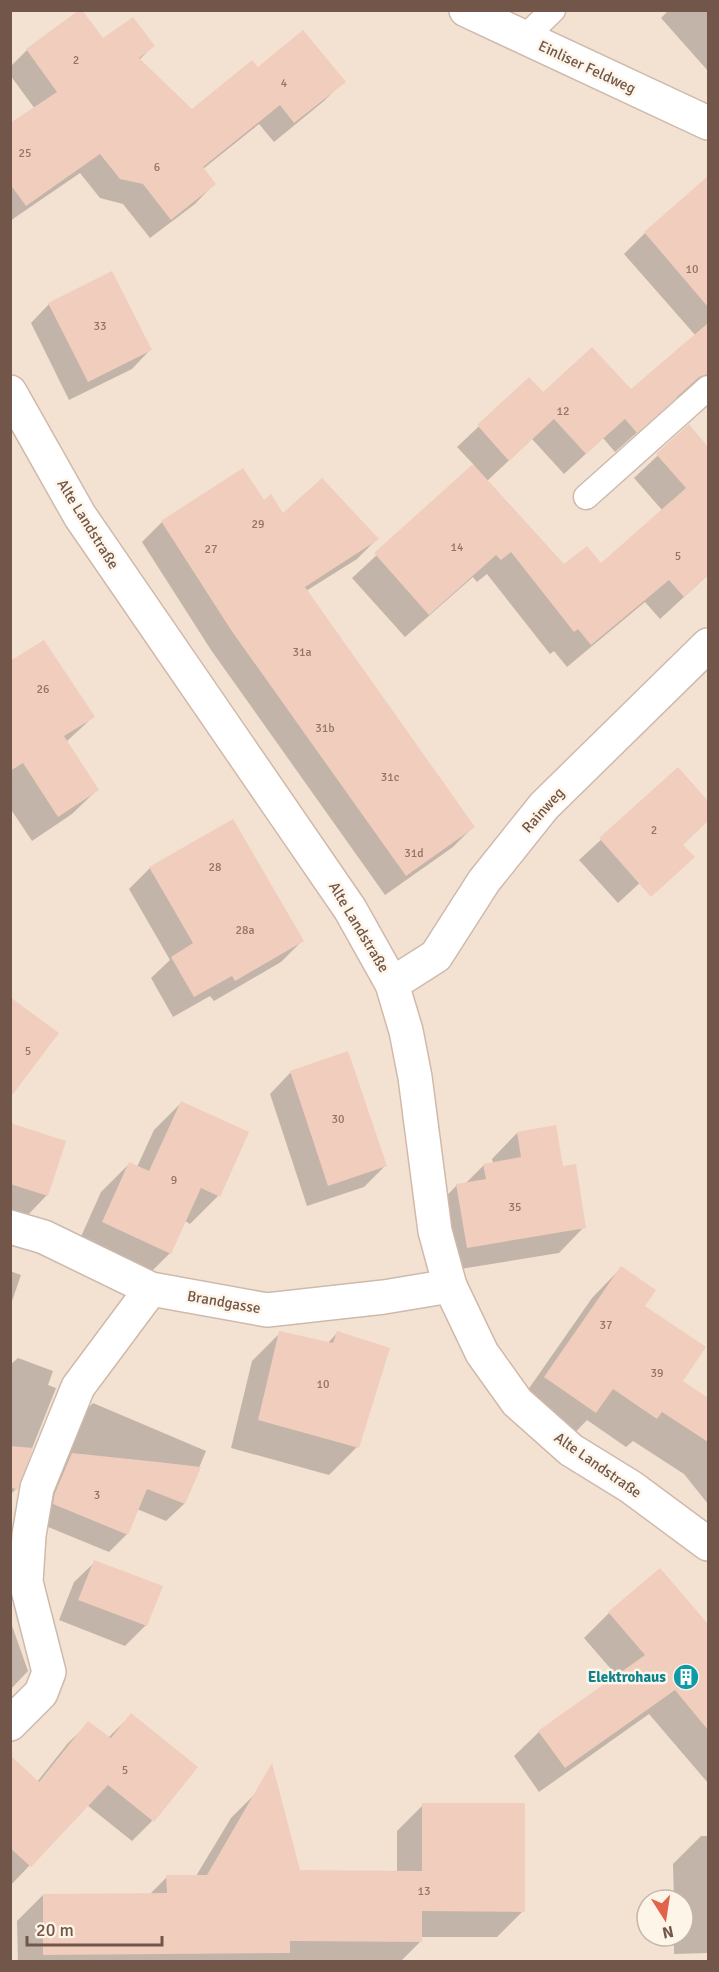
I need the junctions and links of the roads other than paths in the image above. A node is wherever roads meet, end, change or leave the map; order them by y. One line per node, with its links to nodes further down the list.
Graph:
1 (466, 10): 3 (street, Einliser Feldweg)
2 (553, 10): 3 (lane)
3 (525, 37): 4 (street, Einliser Feldweg)
4 (708, 123)
5 (708, 388): 7 (lane)
6 (10, 392): 9 (street, Alte Landstraße)
7 (586, 497)
8 (708, 645): 9 (street, Rainweg)
9 (392, 984): 11 (street, Alte Landstraße)
10 (10, 1227): 12 (street, Brandgasse)
11 (450, 1286): 12 (street, Brandgasse); 13 (street, Alte Landstraße)
12 (151, 1289): 14 (street)
13 (708, 1544)
14 (10, 1724)

